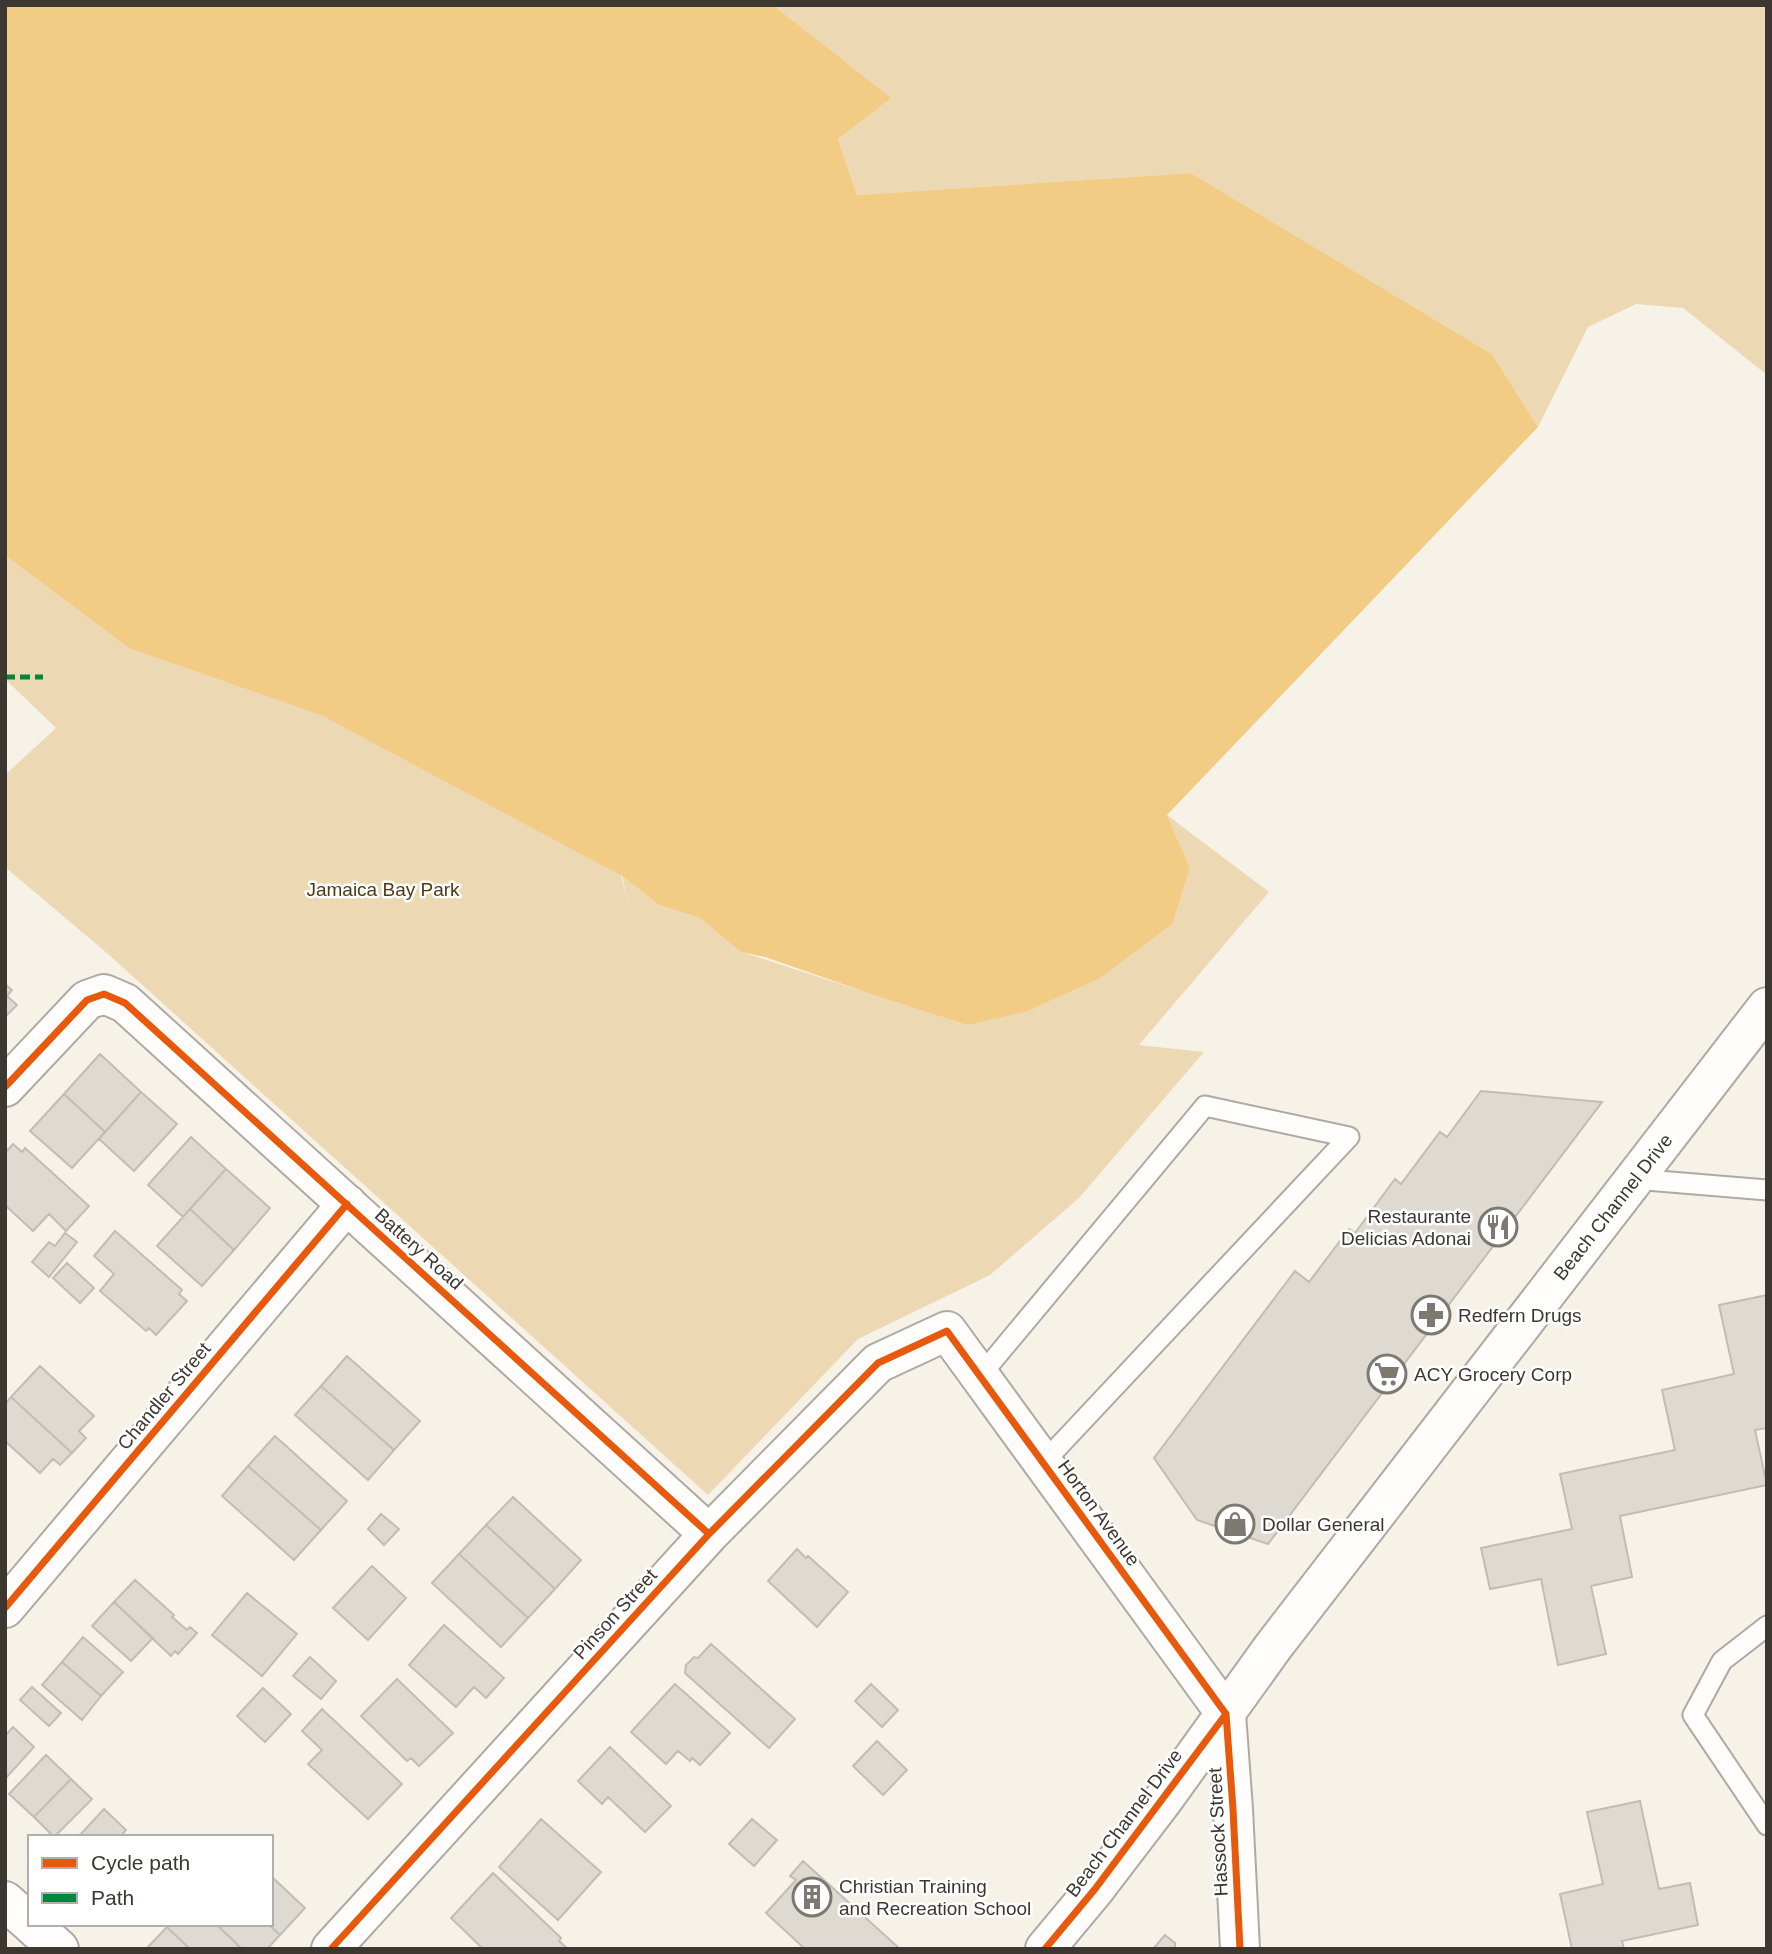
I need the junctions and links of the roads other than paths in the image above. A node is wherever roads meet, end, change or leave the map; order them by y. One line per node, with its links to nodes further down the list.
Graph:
1 (1767, 1007): 3 (street, Beach Channel Drive)
2 (5, 1087): 5 (street, Battery Road)
3 (1634, 1179): 4 (lane); 12 (street, Beach Channel Drive)
4 (1767, 1190)
5 (346, 1205): 9 (street, Battery Road); 10 (street, Chandler Street)
6 (947, 1331): 7 (street, Horton Avenue); 9 (street, Pinson Street)
7 (980, 1376): 8 (street, Horton Avenue); 8 (lane)
8 (1043, 1463): 12 (street, Horton Avenue)
9 (709, 1534): 18 (street, Pinson Street)
10 (5, 1608)
11 (1767, 1626): 13 (lane)
12 (1226, 1714): 19 (street, Beach Channel Drive); 20 (street, Hassock Street)
13 (1767, 1825)
14 (5, 1900): 15 (street)
15 (28, 1921)
16 (33, 1926): 17 (street)
17 (58, 1949)
18 (331, 1949)
19 (1045, 1949)
20 (1240, 1949)

